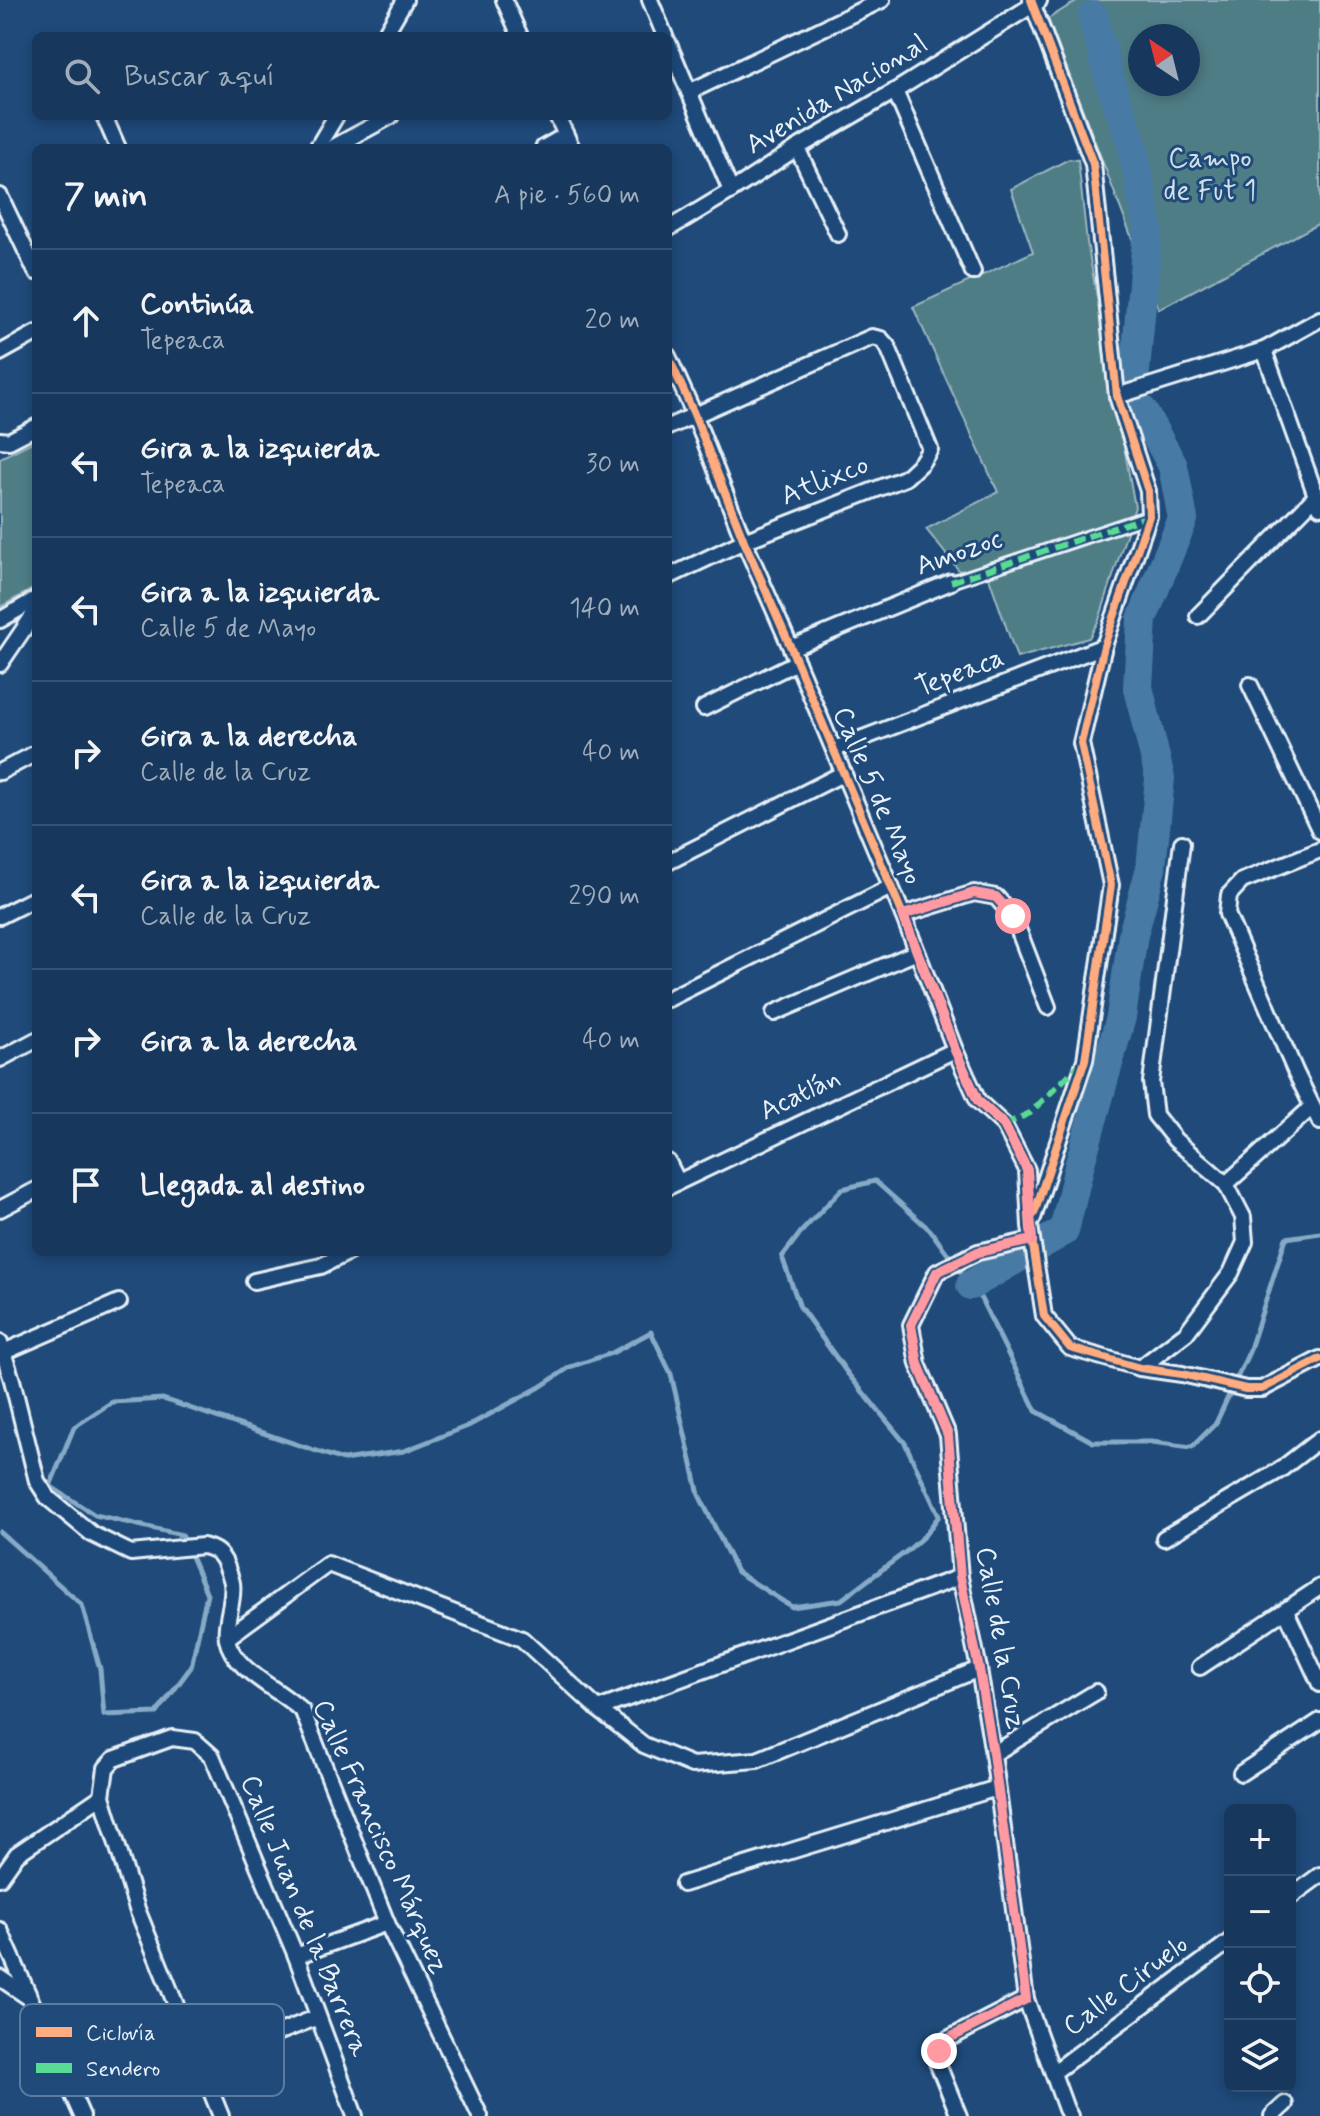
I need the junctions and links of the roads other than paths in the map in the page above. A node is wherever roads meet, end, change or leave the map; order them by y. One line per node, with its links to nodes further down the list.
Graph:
1 (405, 0): 6 (street)
2 (504, 0): 7 (street)
3 (650, 0): 8 (street)
4 (882, 0): 11 (street)
5 (1035, 2): 10 (street, Avenida Nacional); 32 (street)
6 (386, 32)
7 (518, 32)
8 (663, 32)
9 (672, 52): 11 (street)
10 (895, 91): 20 (street, Avenida Nacional); 26 (street)
11 (689, 92): 21 (street)
12 (106, 120): 17 (street)
13 (334, 120): 18 (street)
14 (384, 120): 19 (street)
15 (559, 120): 16 (street)
16 (569, 142)
17 (116, 144)
18 (319, 144)
19 (339, 144)
20 (797, 148): 21 (street, Avenida Nacional); 24 (street)
21 (731, 191): 23 (street, Avenida Nacional)
22 (0, 196): 25 (street)
23 (672, 227)
24 (838, 234)
25 (32, 264)
26 (973, 272)
27 (1320, 319): 29 (street)
28 (32, 335): 30 (street)
29 (1264, 350): 32 (street); 37 (street)
30 (0, 353)
31 (672, 365): 33 (street, Calle 5 de Mayo)
32 (1117, 396): 38 (street)
33 (694, 414): 34 (street); 39 (street, Calle 5 de Mayo); 39 (street, Atlixco)
34 (672, 425)
35 (32, 429): 36 (street)
36 (0, 440)
37 (1318, 501): 43 (street)
38 (1149, 516): 41 (street, Amozoc); 46 (street)
39 (744, 541): 40 (street, Atlixco); 47 (street, Calle 5 de Mayo)
40 (672, 575)
41 (951, 582): 47 (street, Amozoc)
42 (32, 601): 45 (street)
43 (1198, 616)
44 (32, 617): 48 (street)
45 (0, 620)
46 (1104, 646): 51 (street, Tepeaca); 76 (street)
47 (794, 655): 50 (street, Amozoc); 51 (street, Calle 5 de Mayo)
48 (0, 664)
49 (1250, 685): 55 (street)
50 (704, 708)
51 (834, 749): 54 (street, Calle 5 de Mayo)
52 (32, 755): 53 (street)
53 (0, 772)
54 (844, 773): 58 (street); 59 (street, Calle 5 de Mayo)
55 (1320, 831)
56 (1182, 843): 72 (street)
57 (1320, 850): 70 (street)
58 (672, 860)
59 (891, 887): 61 (street, Calle 5 de Mayo); 64 (street)
60 (32, 900): 62 (street)
61 (903, 915): 63 (street, Calle 5 de Mayo); 65 (street)
62 (0, 916)
63 (917, 952): 66 (street); 68 (street, Calle 5 de Mayo)
64 (672, 997)
65 (1048, 1007)
66 (774, 1013)
67 (32, 1042): 69 (street)
68 (955, 1050): 73 (street, Acatlán); 76 (street, Calle 5 de Mayo)
69 (0, 1059)
70 (1312, 1107): 71 (street); 72 (street)
71 (1320, 1122)
72 (1226, 1184): 82 (street)
73 (673, 1185)
74 (32, 1192): 75 (street)
75 (0, 1209)
76 (1032, 1236): 82 (street, Calle 5 de Mayo); 86 (street, Calle de la Cruz)
77 (341, 1256): 78 (street)
78 (254, 1281)
79 (119, 1302): 80 (street)
80 (2, 1347): 83 (street)
81 (1320, 1359): 82 (street, Calle 5 de Mayo)
82 (1140, 1368)
83 (6, 1377): 89 (street)
84 (1320, 1439): 85 (street)
85 (1164, 1538)
86 (960, 1577): 91 (street, Calle de la Cruz); 94 (street)
87 (1320, 1587): 88 (street)
88 (1286, 1611): 90 (street); 92 (street)
89 (227, 1638): 94 (street); 104 (street, Calle Francisco Márquez)
90 (1200, 1667)
91 (979, 1669): 94 (street); 96 (street, Calle de la Cruz)
92 (1320, 1684)
93 (1096, 1692): 96 (street)
94 (598, 1709)
95 (1320, 1721): 97 (street)
96 (993, 1754): 98 (street, Calle de la Cruz)
97 (1241, 1773)
98 (997, 1788): 102 (street); 110 (street, Calle de la Cruz)
99 (102, 1796): 101 (street); 107 (street, Calle Juan de la Barrera); 112 (street)
100 (1320, 1875): 103 (street)
101 (0, 1878)
102 (683, 1884)
103 (1296, 1893)
104 (387, 1923): 107 (street); 119 (street, Calle Francisco Márquez)
105 (0, 1930): 109 (street)
106 (1224, 1945): 115 (street, Calle Ciruelo)
107 (296, 1956): 113 (street, Calle Juan de la Barrera)
108 (0, 1978): 109 (street)
109 (28, 1997): 111 (street)
110 (1026, 1999): 115 (street, Calle de la Cruz); 124 (street)
111 (31, 2004)
112 (175, 2004)
113 (318, 2017): 114 (street); 123 (street, Calle Juan de la Barrera)
114 (284, 2030)
115 (1054, 2072): 120 (street, Calle de la Cruz)
116 (73, 2096): 121 (street)
117 (213, 2096): 122 (street)
118 (1285, 2104): 125 (street)
119 (476, 2114)
120 (1064, 2114)
121 (82, 2116)
122 (221, 2116)
123 (355, 2116)
124 (959, 2116)
125 (1272, 2116)

